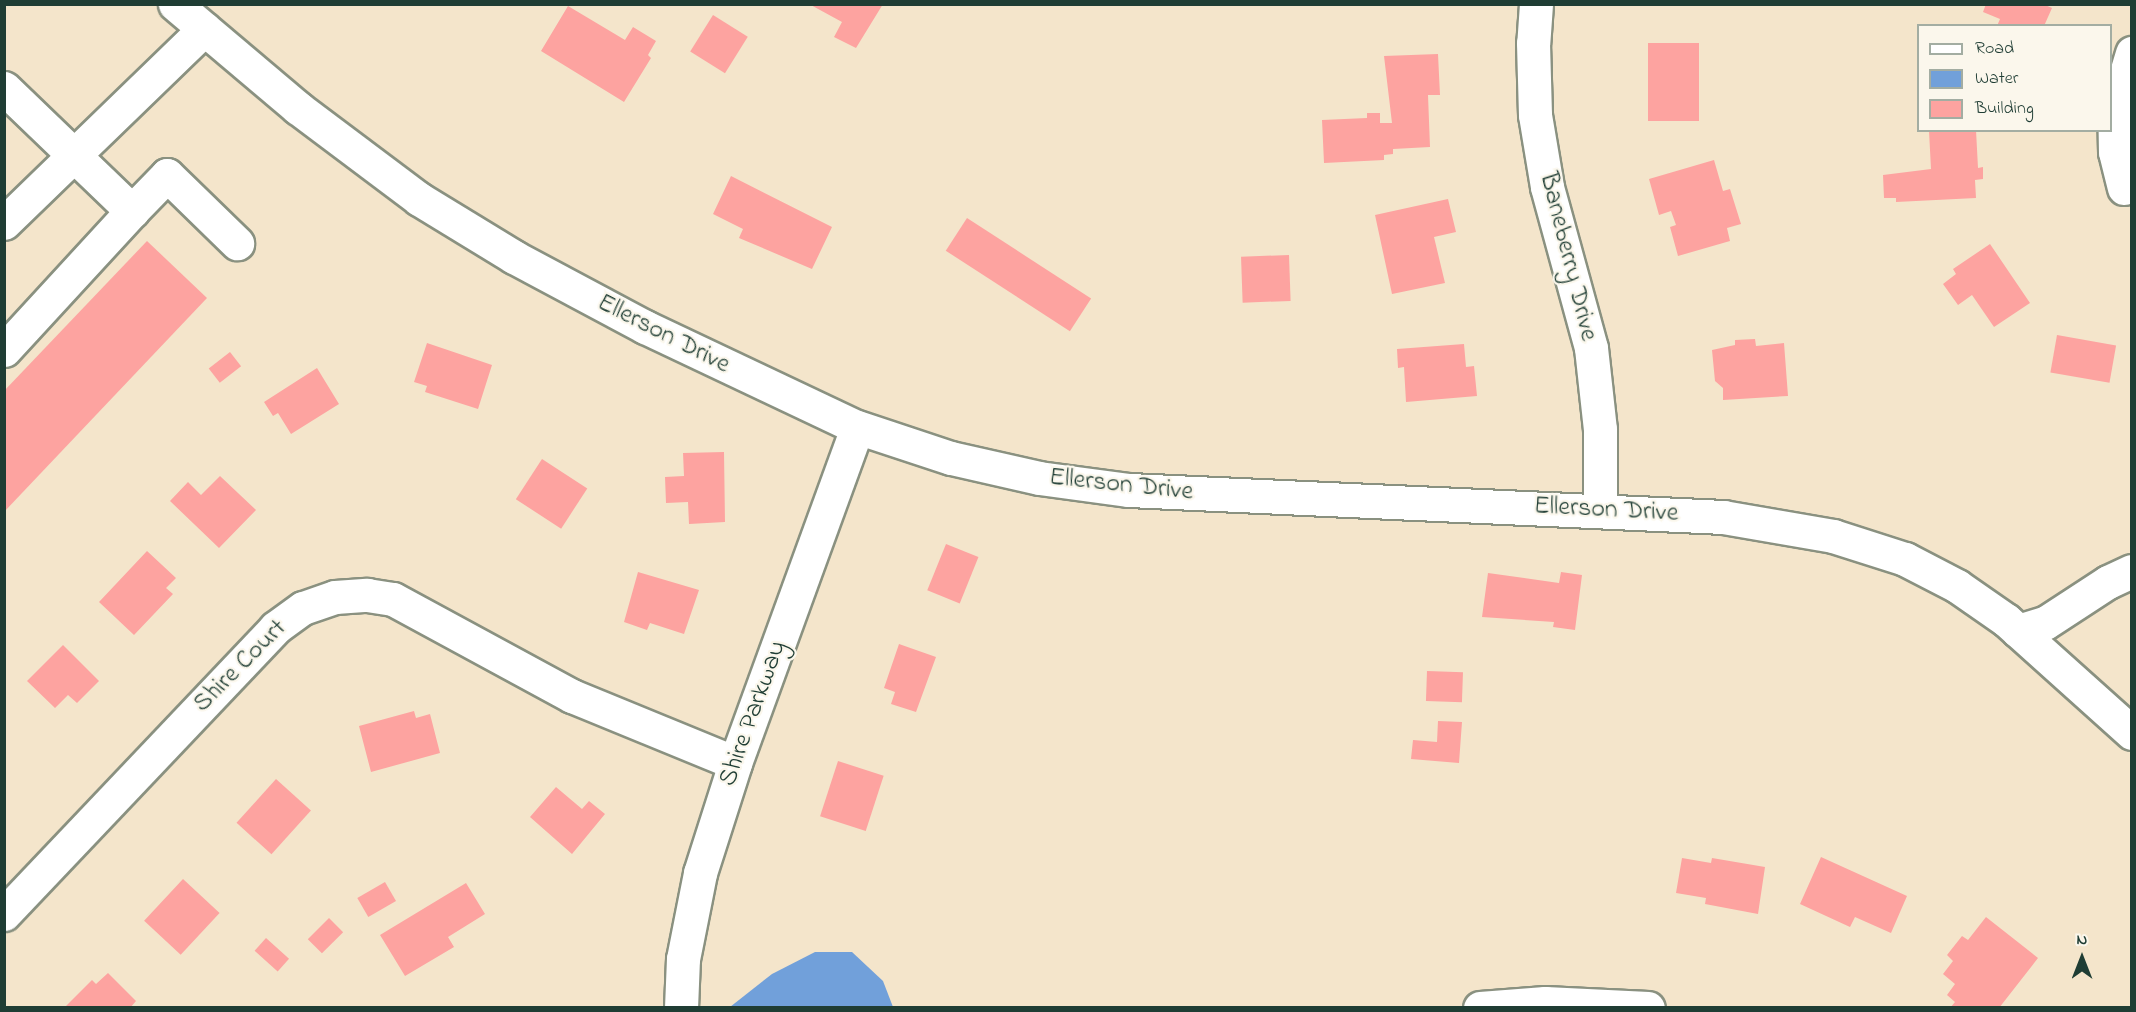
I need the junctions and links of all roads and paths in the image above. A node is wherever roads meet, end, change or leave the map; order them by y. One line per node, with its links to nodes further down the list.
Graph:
1 (175, 4): 3 (street, Ellerson Drive)
2 (1536, 4): 13 (street, Baneberry Drive)
3 (204, 29): 6 (street); 12 (street, Ellerson Drive)
4 (2132, 53): 7 (street)
5 (7, 96): 6 (street)
6 (75, 155): 8 (street); 9 (street)
7 (2124, 188)
8 (132, 211): 10 (street); 11 (street)
9 (4, 223)
10 (237, 243)
11 (4, 350)
12 (857, 427): 13 (street, Ellerson Drive); 17 (street, Shire Parkway)
13 (1600, 510): 15 (street, Ellerson Drive)
14 (2132, 571): 15 (street)
15 (2018, 631): 16 (street, Ellerson Drive)
16 (2132, 733)
17 (735, 763): 18 (street, Shire Court); 19 (street, Shire Parkway)
18 (4, 914)
19 (681, 1008)
20 (1480, 1008): 21 (street)
21 (1648, 1008)

